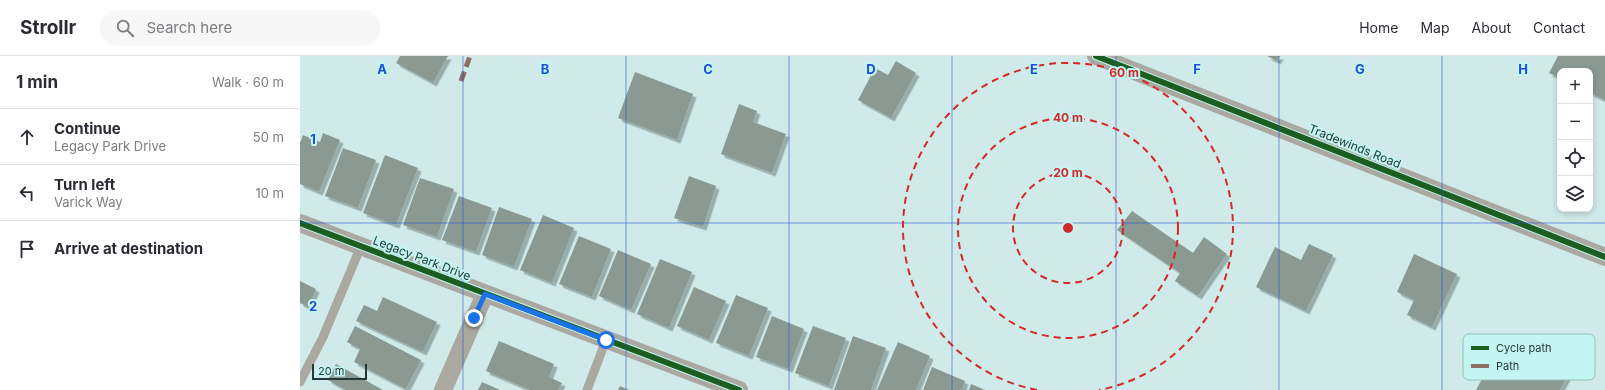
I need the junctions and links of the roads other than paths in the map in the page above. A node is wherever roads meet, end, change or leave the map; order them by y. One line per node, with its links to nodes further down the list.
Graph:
1 (1096, 56): 4 (street, Tradewinds Road)
2 (300, 223): 3 (street, Legacy Park Drive)
3 (361, 246): 5 (street, Legacy Park Drive); 7 (lane)
4 (1605, 257)
5 (485, 294): 6 (street, Legacy Park Drive); 9 (street)
6 (606, 340): 8 (street, Legacy Park Drive); 10 (lane)
7 (300, 382)
8 (732, 389)
9 (443, 390)
10 (587, 390)

